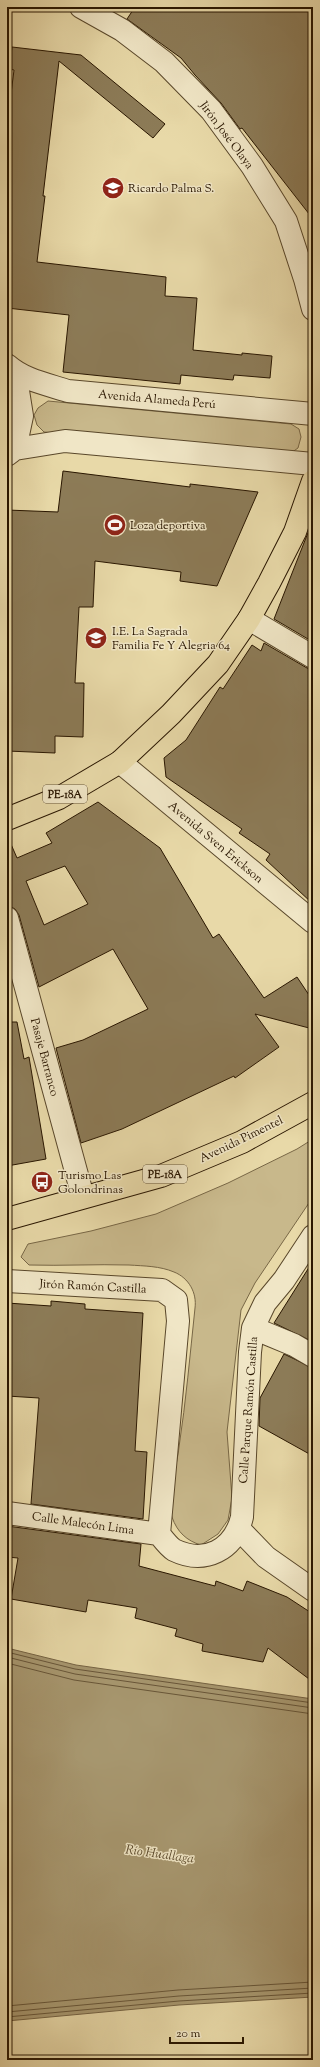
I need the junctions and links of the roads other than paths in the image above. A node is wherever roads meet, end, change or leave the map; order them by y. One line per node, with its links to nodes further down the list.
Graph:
1 (81, 7): 2 (street, Jirón José Olaya)
2 (313, 309)
3 (11, 368): 4 (street, Avenida Alameda Perú); 5 (street)
4 (313, 414)
5 (11, 452): 6 (street)
6 (313, 464)
7 (313, 481): 8 (highway, PE-18A)
8 (250, 619): 9 (street); 10 (highway, PE-18A)
9 (313, 657)
10 (120, 762): 11 (highway, PE-18A); 13 (street, Avenida Sven Erickson)
11 (7, 819)
12 (7, 918): 15 (street, Pasaje Barranco)
13 (313, 922)
14 (313, 1103): 15 (highway, Avenida Pimentel / PE-18A)
15 (83, 1197): 16 (highway, Avenida Pimentel / PE-18A)
16 (7, 1219)
17 (313, 1236): 19 (street, Calle Parque Ramón Castilla)
18 (7, 1280): 23 (street, Jirón Ramón Castilla)
19 (254, 1328): 20 (street); 22 (street, Calle Parque Ramón Castilla)
20 (313, 1356)
21 (7, 1513): 23 (street, Calle Malecón Lima)
22 (239, 1529): 23 (street); 24 (street)
23 (159, 1534)
24 (313, 1590)

